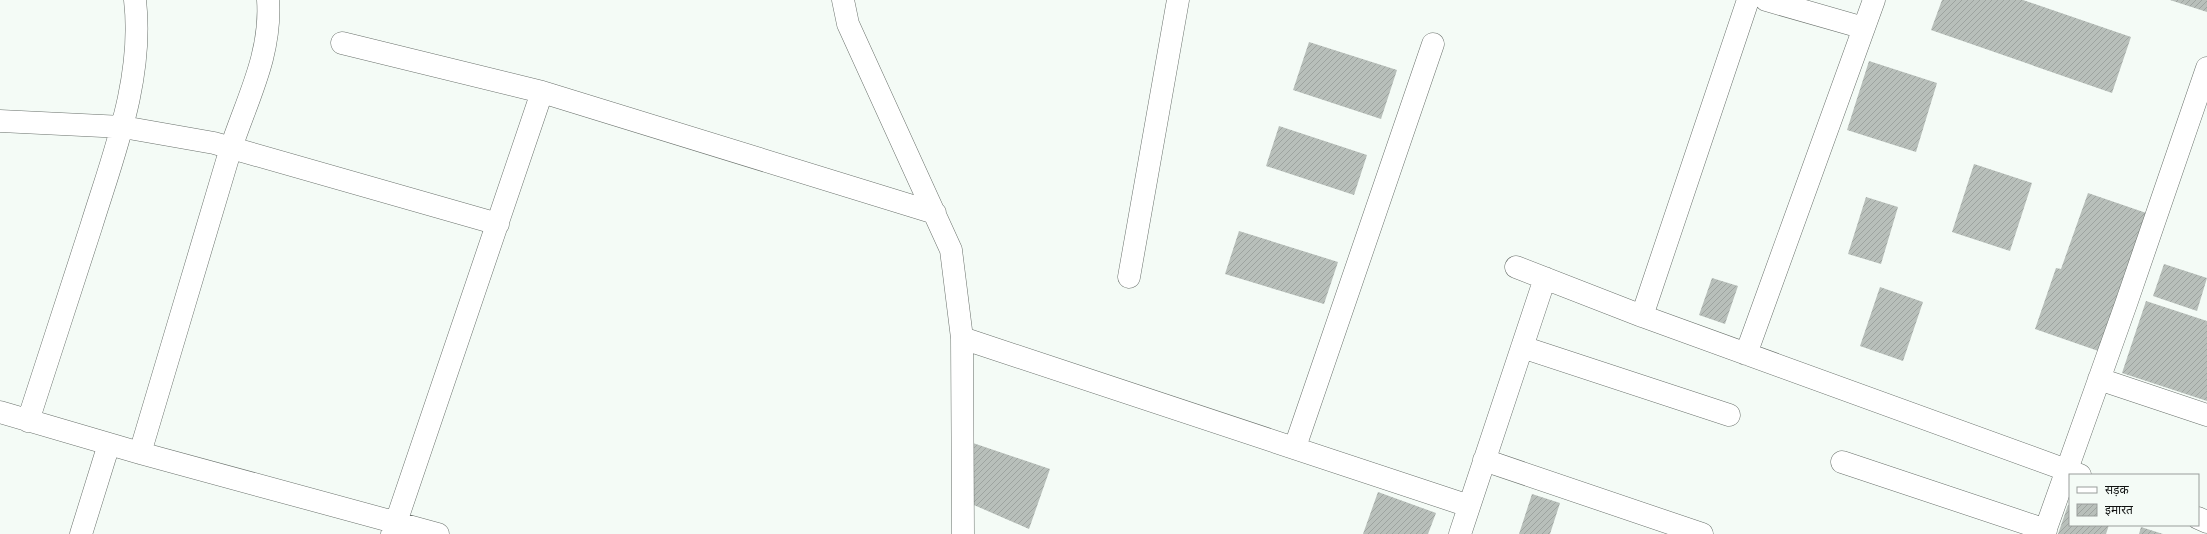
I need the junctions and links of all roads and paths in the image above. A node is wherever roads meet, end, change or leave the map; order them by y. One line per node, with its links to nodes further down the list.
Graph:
1 (135, 0): 14 (street)
2 (268, 0): 15 (street)
3 (843, 0): 16 (street)
4 (1178, 0): 19 (street)
5 (1748, 0): 21 (street)
6 (1766, 0): 8 (street)
7 (1874, 0): 8 (street)
8 (1864, 28): 24 (street)
9 (342, 43): 12 (street)
10 (1433, 44): 31 (street)
11 (2207, 68): 25 (street)
12 (542, 92): 16 (street); 17 (street)
13 (0, 121): 14 (street)
14 (123, 127): 15 (street); 29 (street)
15 (231, 149): 17 (street); 32 (street)
16 (935, 213): 22 (street)
17 (498, 224): 38 (street)
18 (1516, 267): 20 (street)
19 (1129, 278)
20 (1545, 278): 21 (street); 23 (street)
21 (1642, 316): 24 (street)
22 (962, 338): 31 (street); 42 (street)
23 (1522, 347): 27 (street); 33 (street)
24 (1746, 354): 35 (street)
25 (2099, 379): 28 (street); 35 (street)
26 (0, 412): 29 (street)
27 (1729, 415)
28 (2207, 415)
29 (28, 420): 30 (street)
30 (109, 444): 32 (street); 40 (street)
31 (1295, 447): 37 (street)
32 (140, 453): 38 (street)
33 (1484, 460): 37 (street); 44 (street)
34 (1842, 462): 39 (street)
35 (2073, 472)
36 (2069, 481): 39 (street)
37 (1469, 506): 43 (street)
38 (394, 528): 41 (street)
39 (2045, 532)
40 (81, 534)
41 (438, 534)
42 (963, 534)
43 (1460, 534)
44 (1702, 534)

